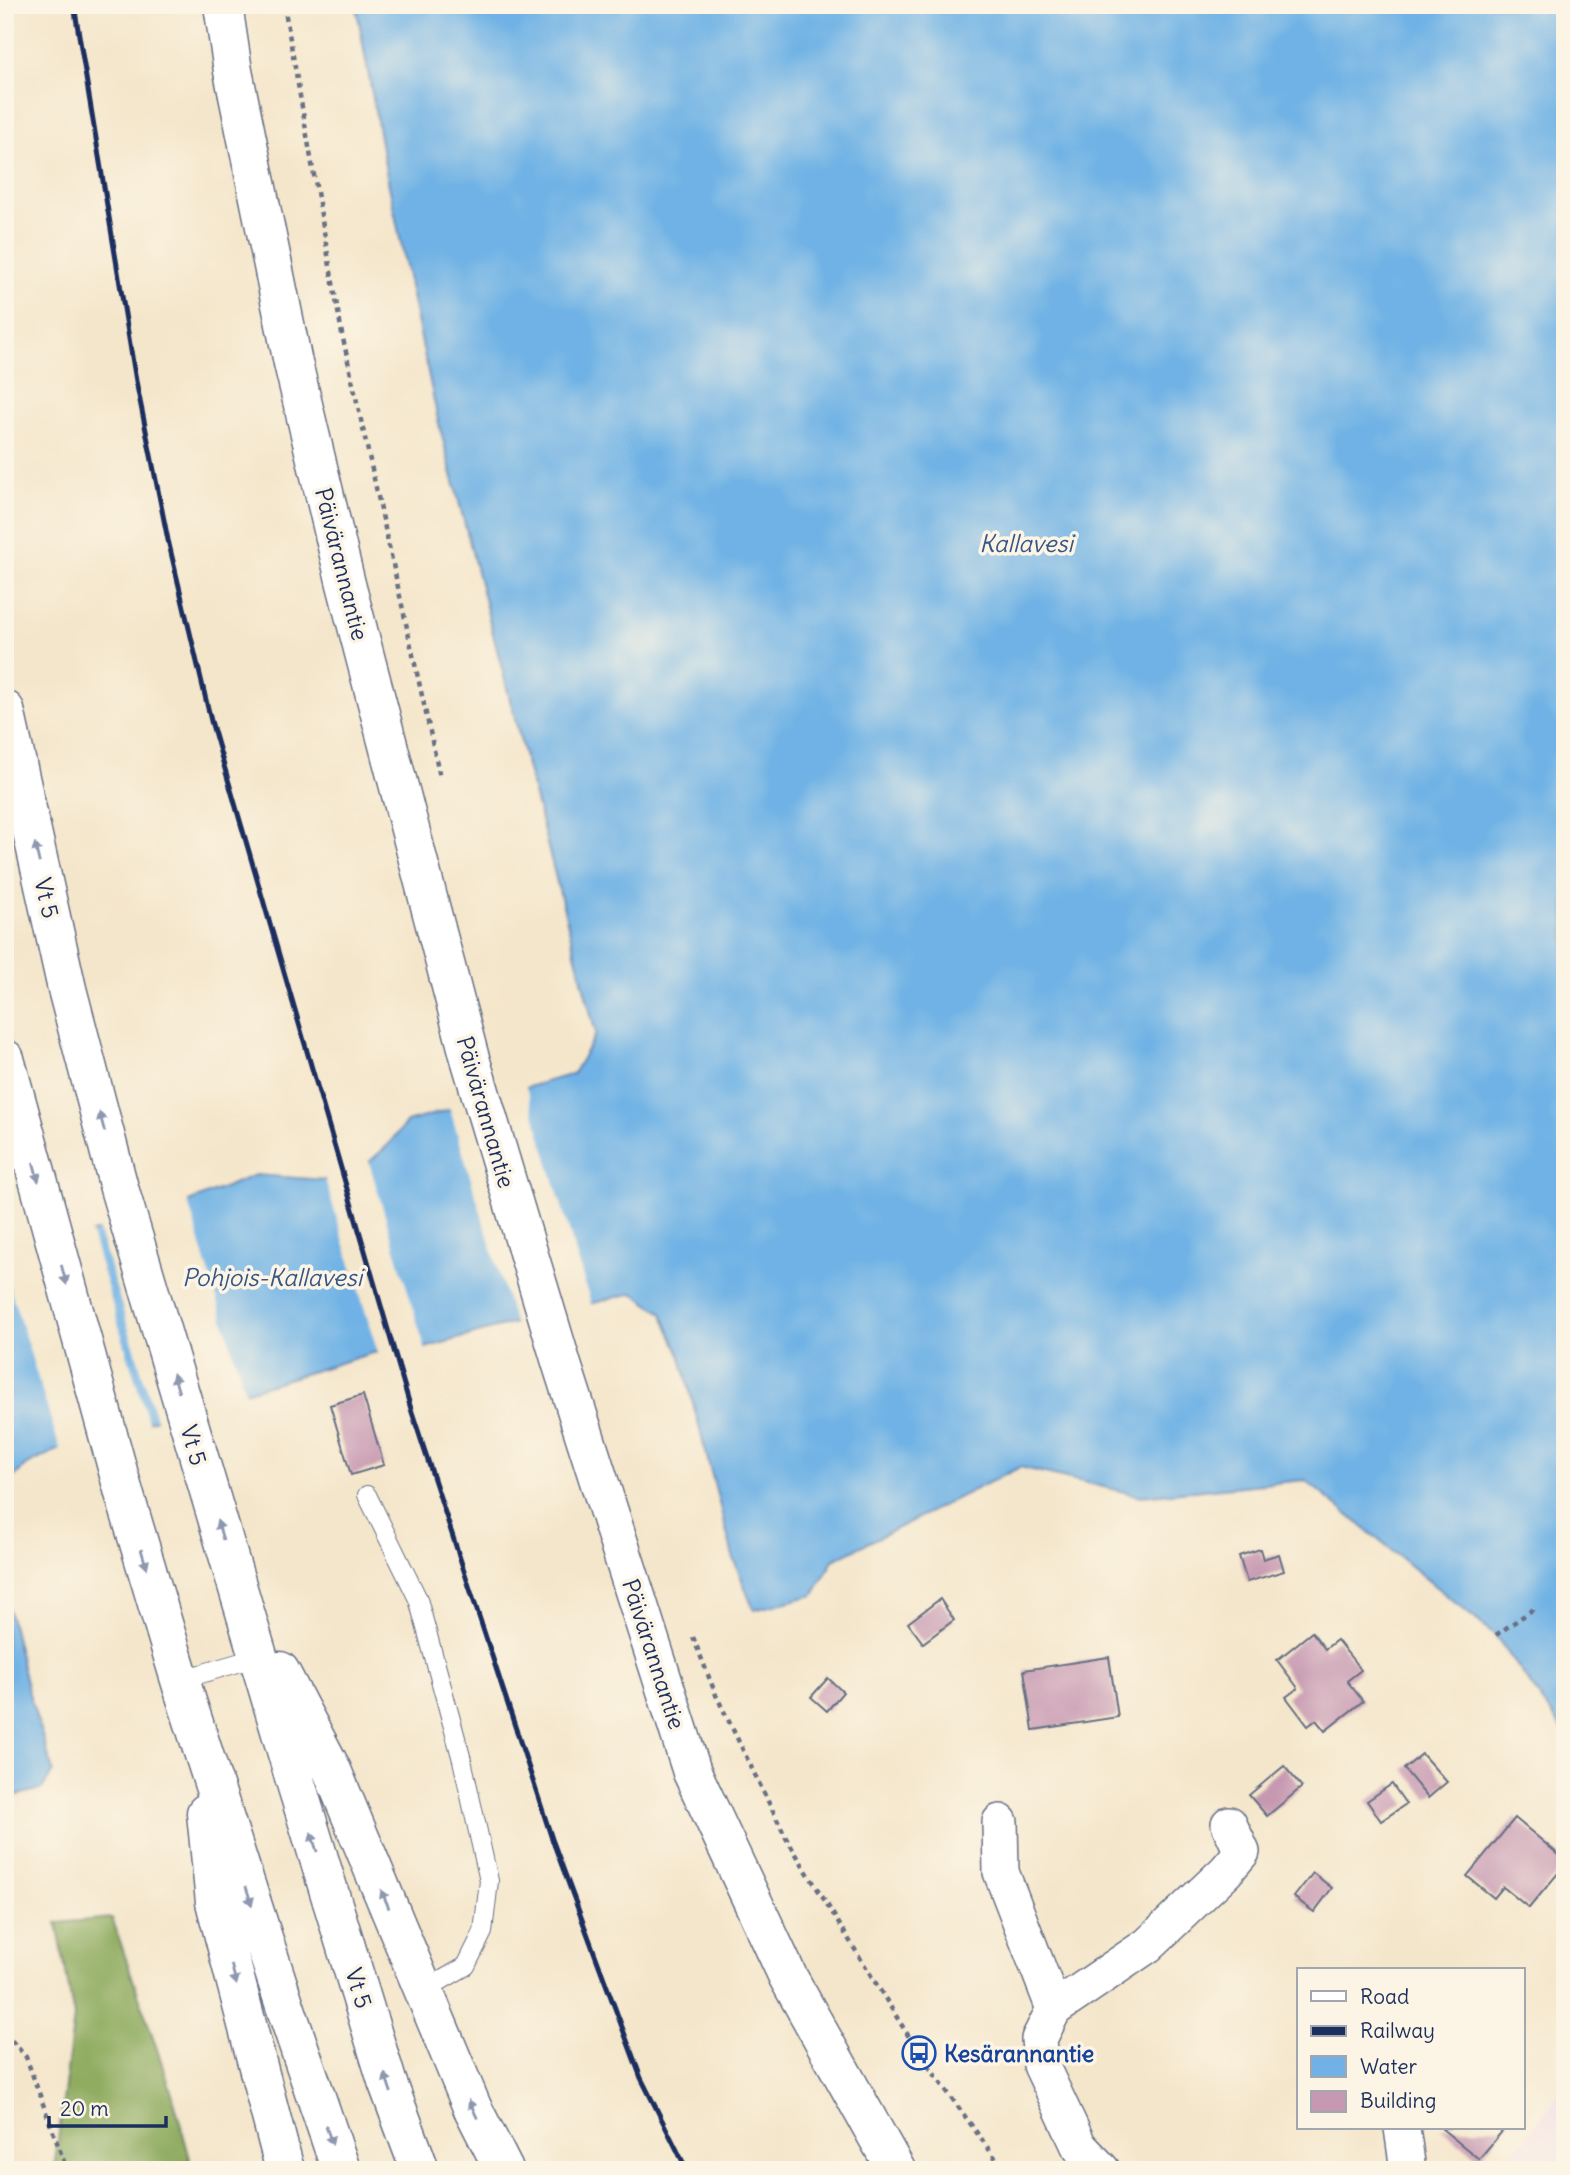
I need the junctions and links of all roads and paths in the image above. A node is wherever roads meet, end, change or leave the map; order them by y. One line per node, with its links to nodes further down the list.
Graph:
1 (223, 5): 25 (main road, Päivärannantie)
2 (284, 5): 4 (path)
3 (5, 710): 7 (main road, Vt 5, one-way to 3)
4 (443, 788)
5 (5, 1059): 12 (main road, one-way to 12)
6 (368, 1495): 16 (lane)
7 (237, 1588): 11 (main road, Vt 5); 16 (main road, one-way to 7)
8 (1535, 1608): 10 (path)
9 (692, 1632): 26 (path)
10 (1496, 1635)
11 (258, 1657): 12 (lane); 23 (main road, Vt 5, one-way to 11)
12 (180, 1679): 13 (main road)
13 (198, 1738): 21 (main road, one-way to 21); 22 (main road, one-way to 22)
14 (1000, 1822): 17 (street)
15 (1229, 1824): 17 (street)
16 (423, 1991): 24 (main road, one-way to 16)
17 (1054, 2009): 27 (street)
18 (5, 2033): 20 (path)
19 (1402, 2130): 28 (street)
20 (67, 2170)
21 (285, 2170)
22 (341, 2170)
23 (420, 2170)
24 (504, 2170)
25 (896, 2170)
26 (1004, 2170)
27 (1102, 2170)
28 (1408, 2170)

